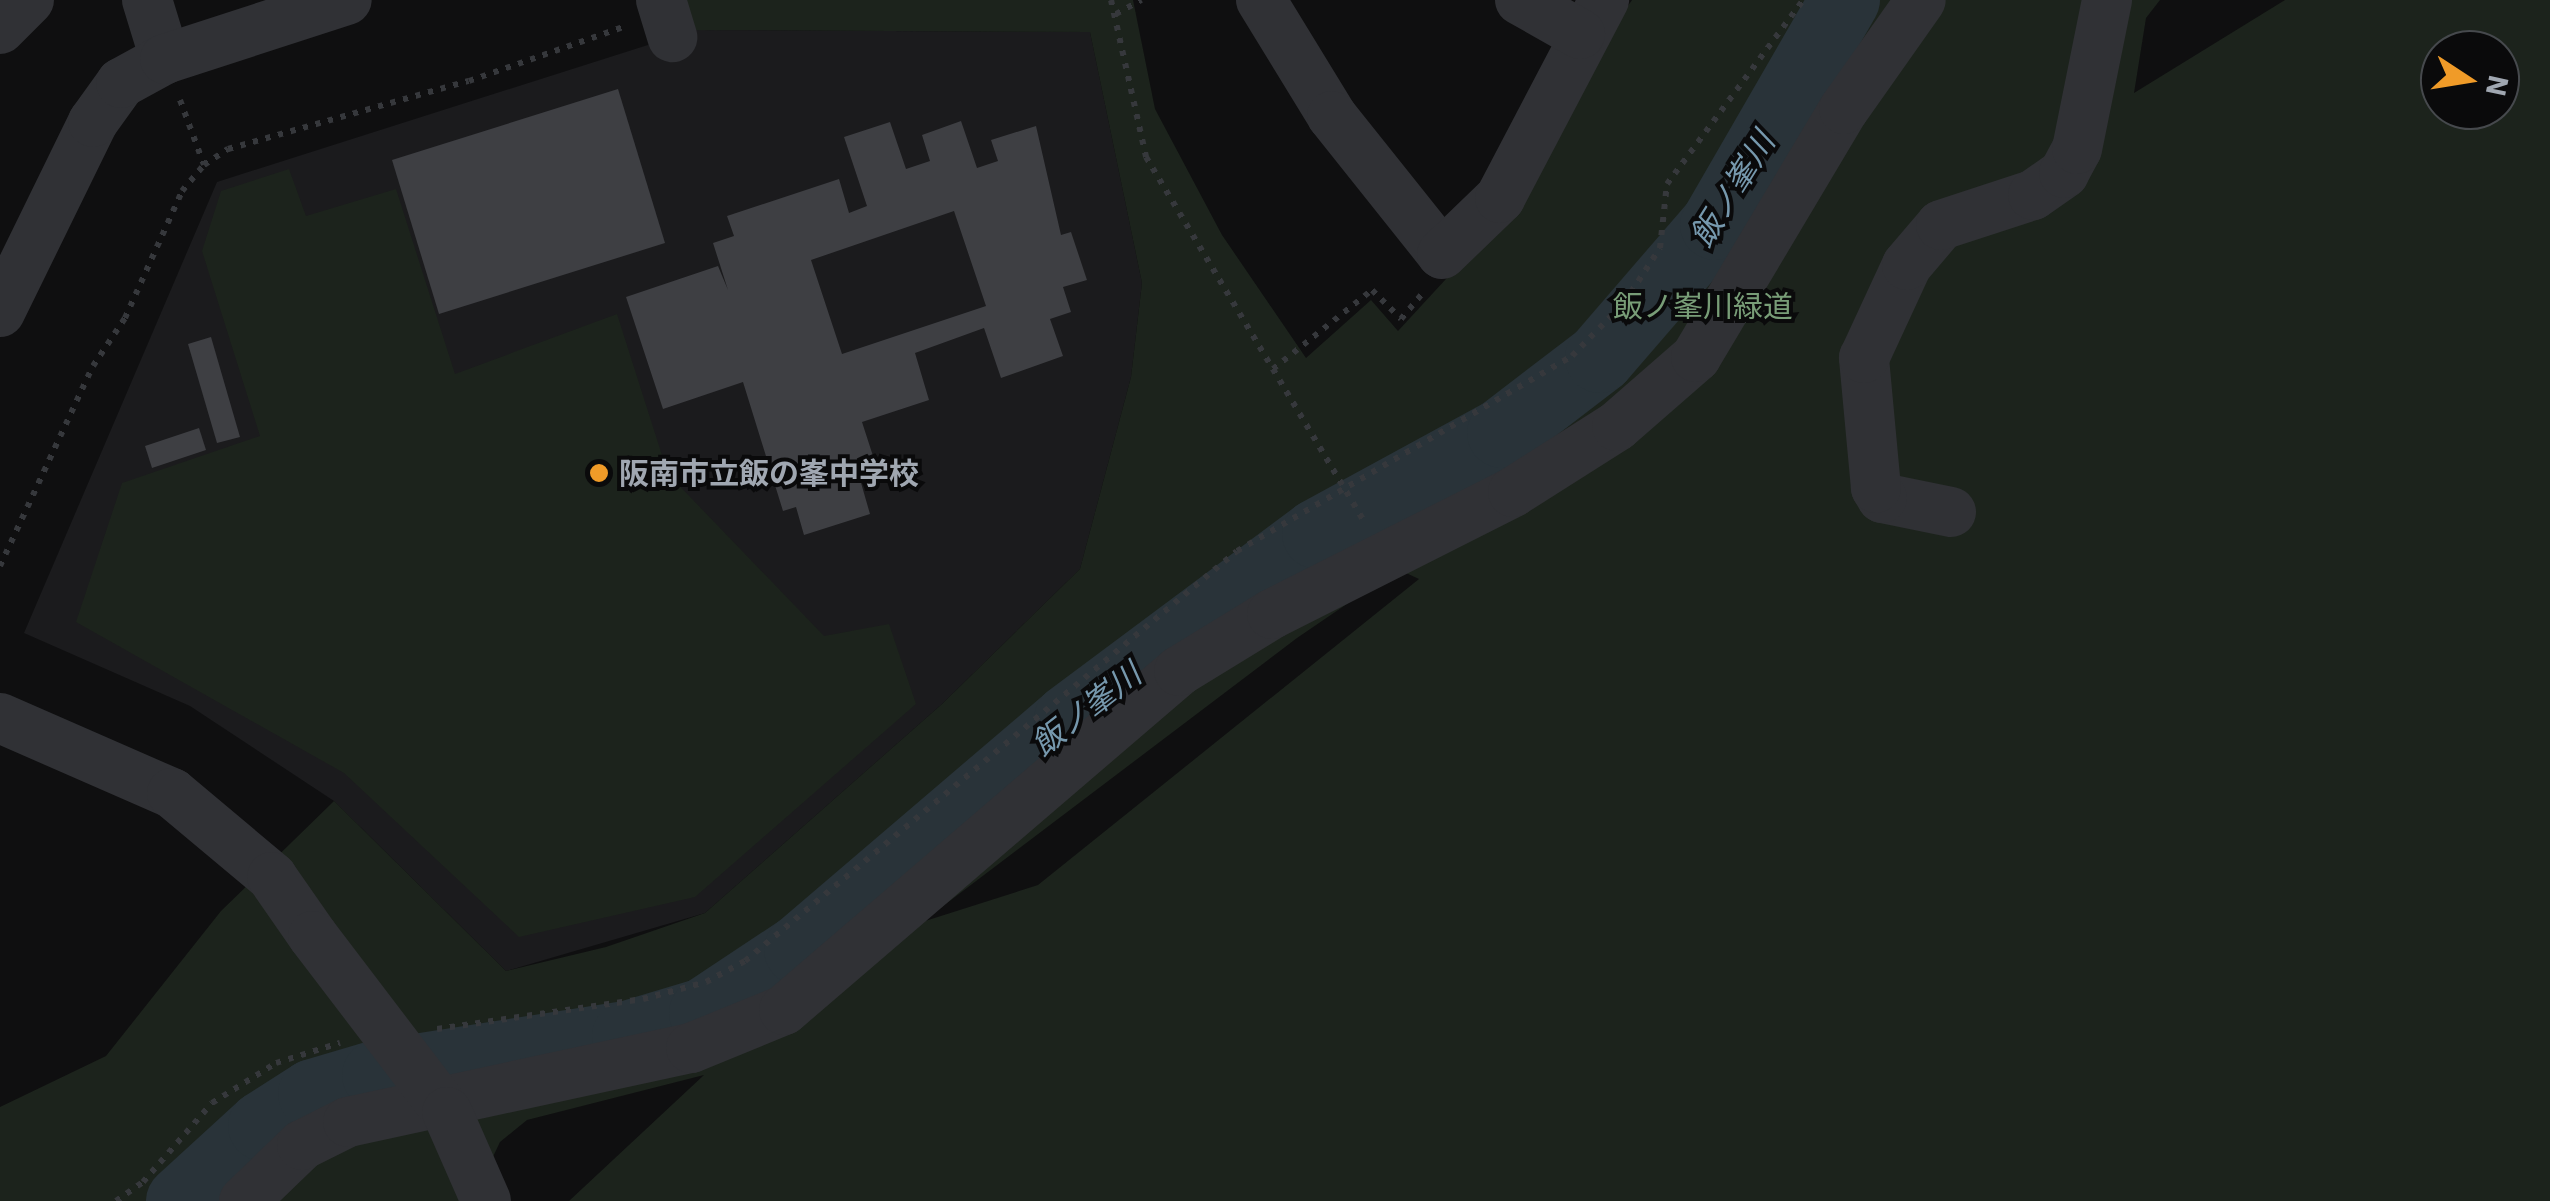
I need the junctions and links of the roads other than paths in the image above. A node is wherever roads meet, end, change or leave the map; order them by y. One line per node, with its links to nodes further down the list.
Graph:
1 (29, 0): 9 (street)
2 (147, 0): 10 (street)
3 (346, 0): 10 (street)
4 (1261, 0): 8 (street)
5 (1520, 0): 8 (street)
6 (1922, 0): 14 (street)
7 (2107, 0): 12 (street)
8 (1592, 17)
9 (0, 29)
10 (165, 58): 11 (street)
11 (0, 312)
12 (1951, 512)
13 (0, 718): 15 (street, bridge)
14 (244, 1201)
15 (486, 1201)

